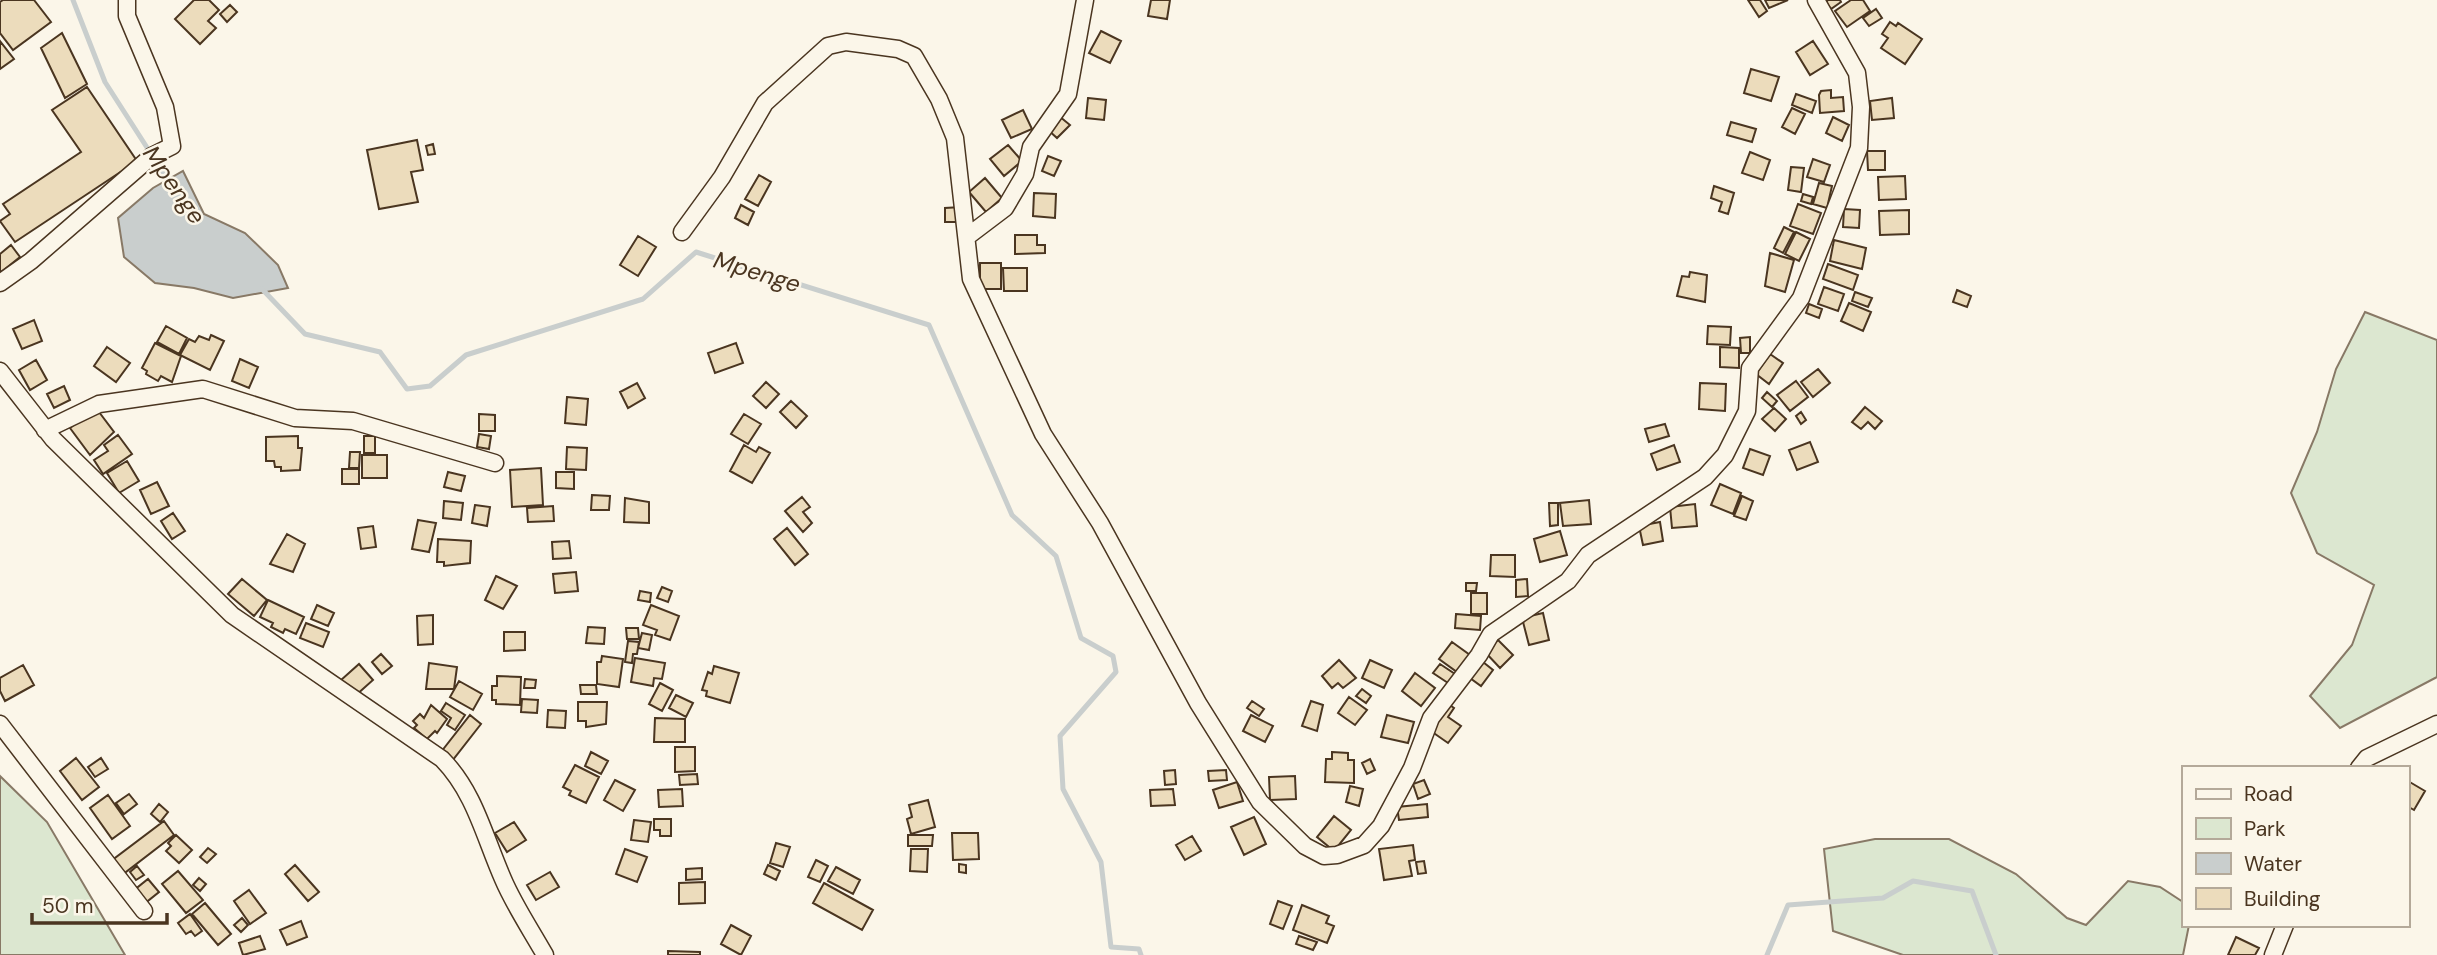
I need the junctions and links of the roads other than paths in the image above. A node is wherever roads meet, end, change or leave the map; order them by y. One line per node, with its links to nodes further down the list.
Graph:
1 (127, 0): 6 (street)
2 (1085, 0): 5 (street)
3 (1816, 0): 5 (street)
4 (682, 232): 5 (street)
5 (968, 236)
6 (0, 283)
7 (0, 371): 8 (street)
8 (45, 430): 9 (street); 15 (street)
9 (495, 463)
10 (0, 724): 13 (street)
11 (2437, 724): 12 (street)
12 (2361, 766)
13 (144, 911)
14 (2284, 927): 16 (street)
15 (545, 955)
16 (2273, 955)

